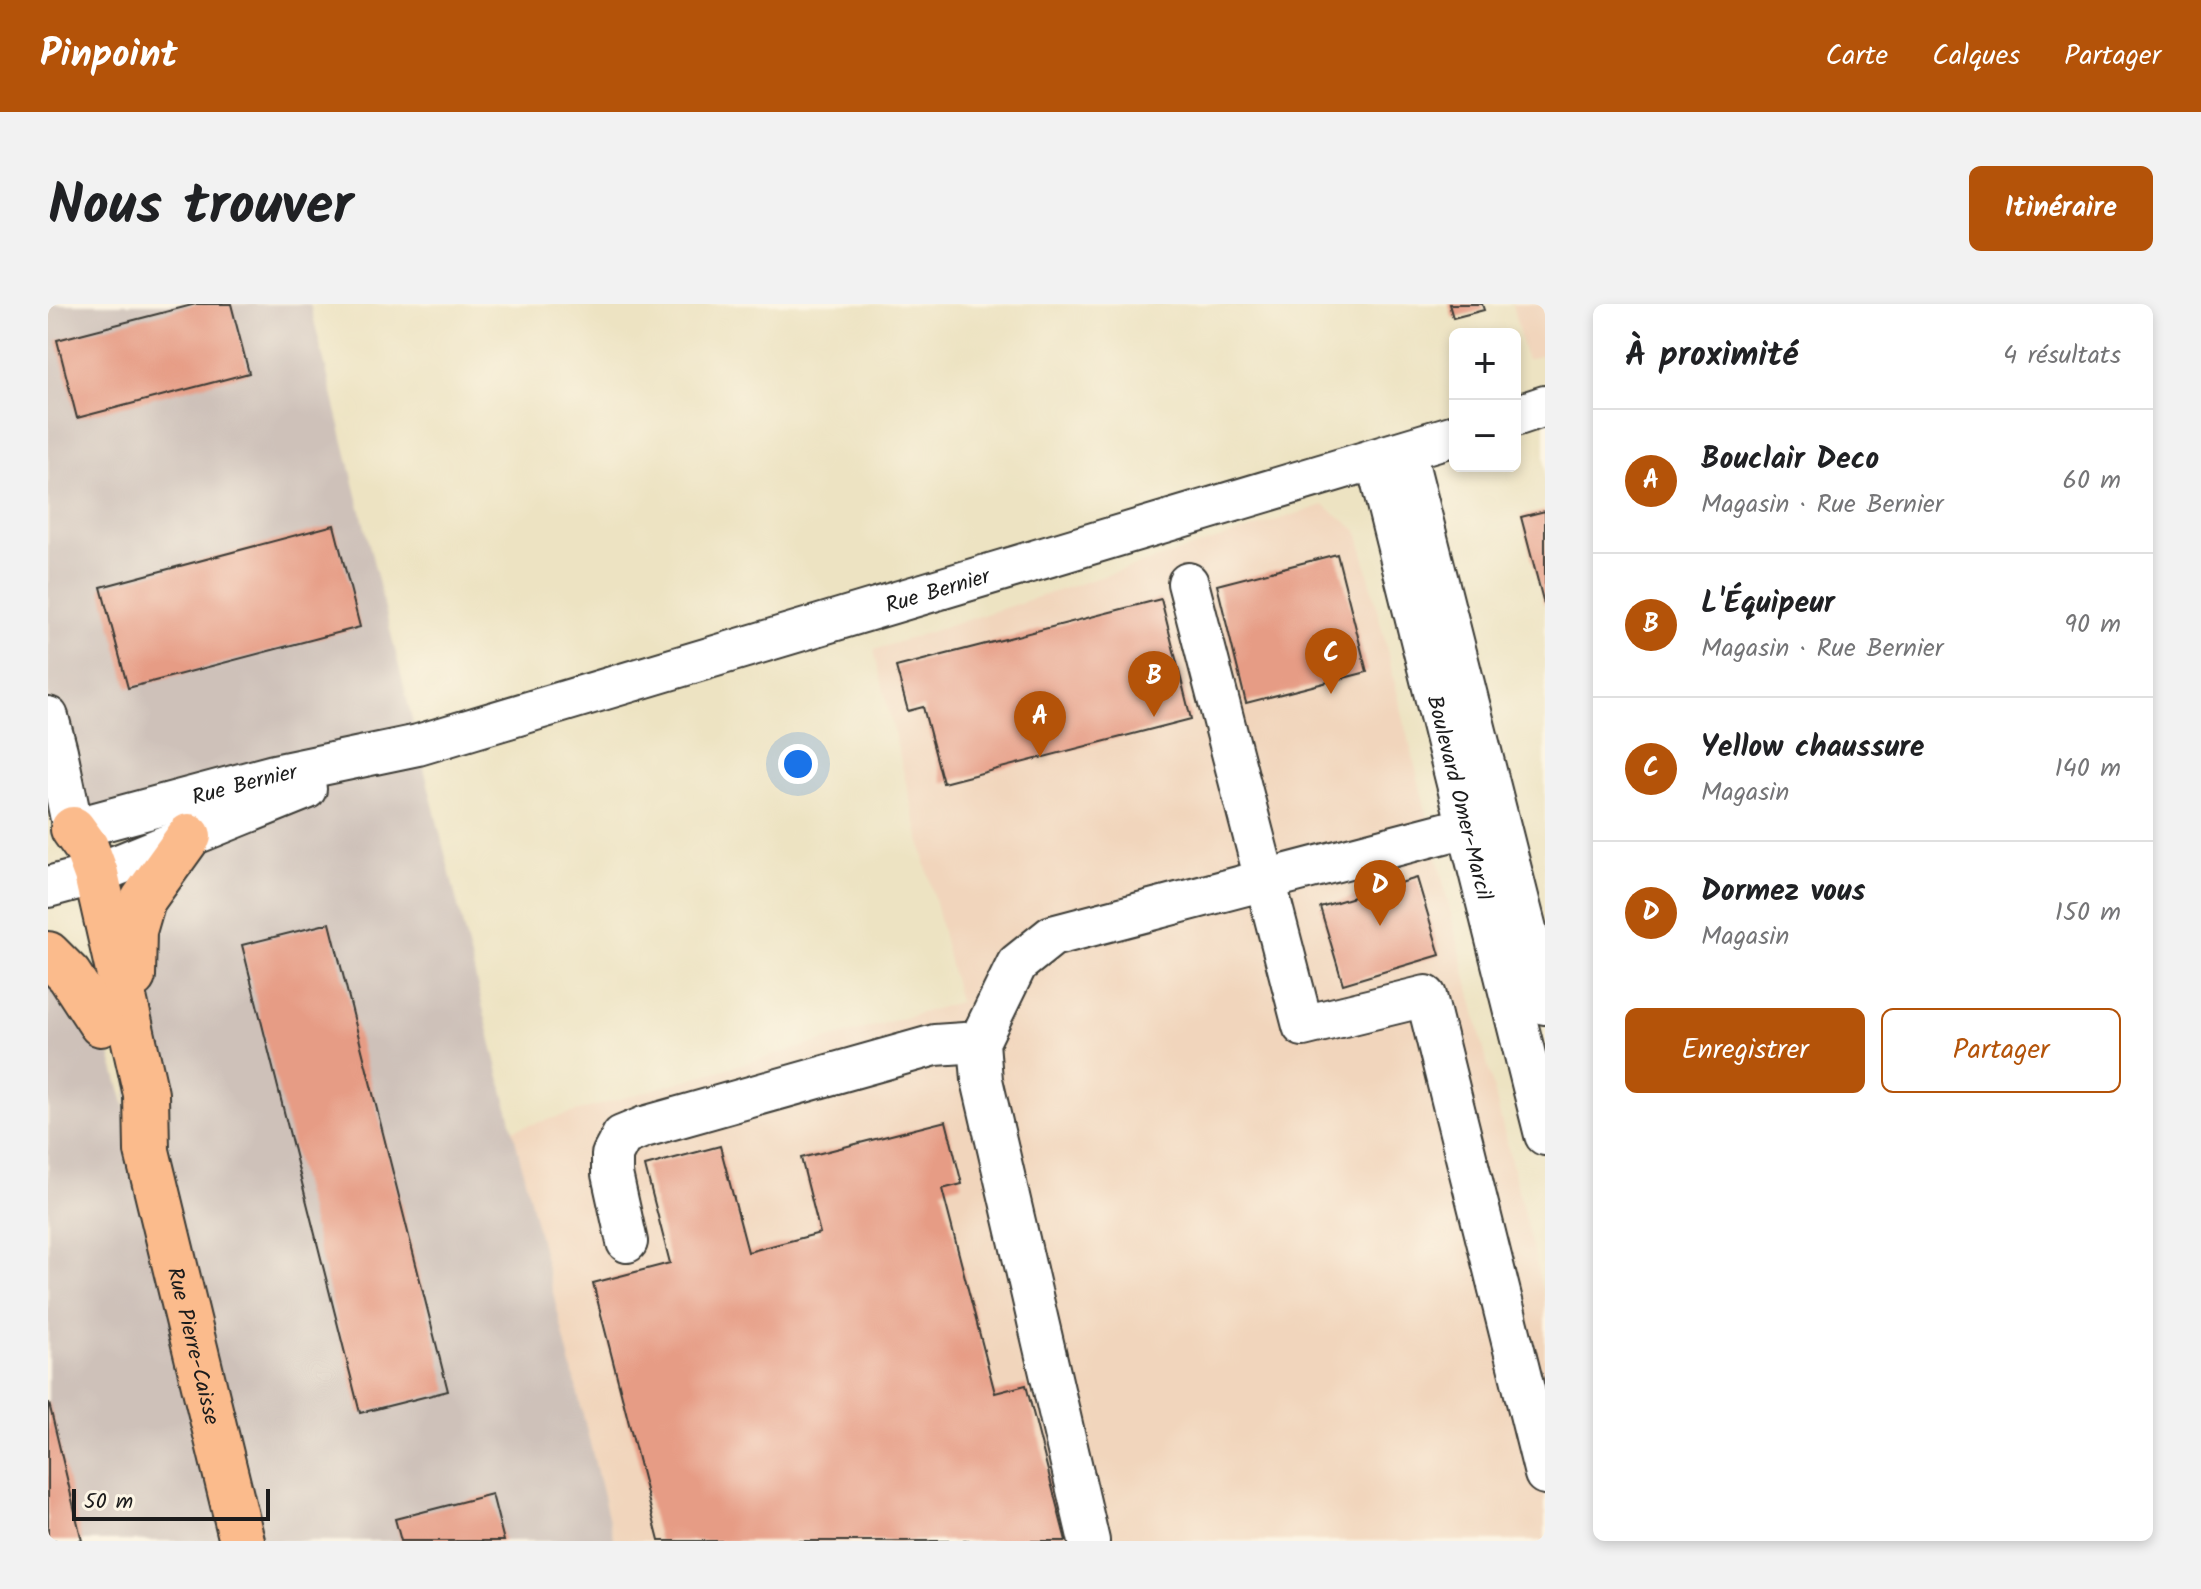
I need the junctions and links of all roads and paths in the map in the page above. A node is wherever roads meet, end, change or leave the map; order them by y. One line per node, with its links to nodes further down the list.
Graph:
1 (1545, 406): 2 (street)
2 (1521, 414)
3 (1449, 437): 4 (street, Rue Bernier)
4 (1390, 456): 7 (street, Rue Bernier); 8 (street, Boulevard Omer-Marcil); 13 (street, Boulevard Omer-Marcil)
5 (1188, 583): 11 (street)
6 (48, 717): 9 (street, Rue Pierre-Caisse)
7 (418, 745): 9 (street, Rue Bernier); 10 (street, Rue Bernier)
8 (1467, 827): 11 (street); 13 (street, Boulevard Omer-Marcil)
9 (61, 832): 12 (main road, Rue Pierre-Caisse)
10 (189, 836): 12 (street, Rue Bernier); 16 (main road)
11 (1266, 880): 17 (street); 20 (street)
12 (70, 881): 16 (main road, Rue Pierre-Caisse)
13 (1506, 914): 15 (street, Boulevard Omer-Marcil); 18 (street, Boulevard Omer-Marcil)
14 (48, 954): 16 (main road)
15 (1545, 1004)
16 (117, 1033): 21 (main road, Rue Pierre-Caisse)
17 (979, 1042): 19 (street); 22 (street)
18 (1545, 1135)
19 (627, 1242)
20 (1545, 1474)
21 (242, 1541)
22 (1089, 1541)

